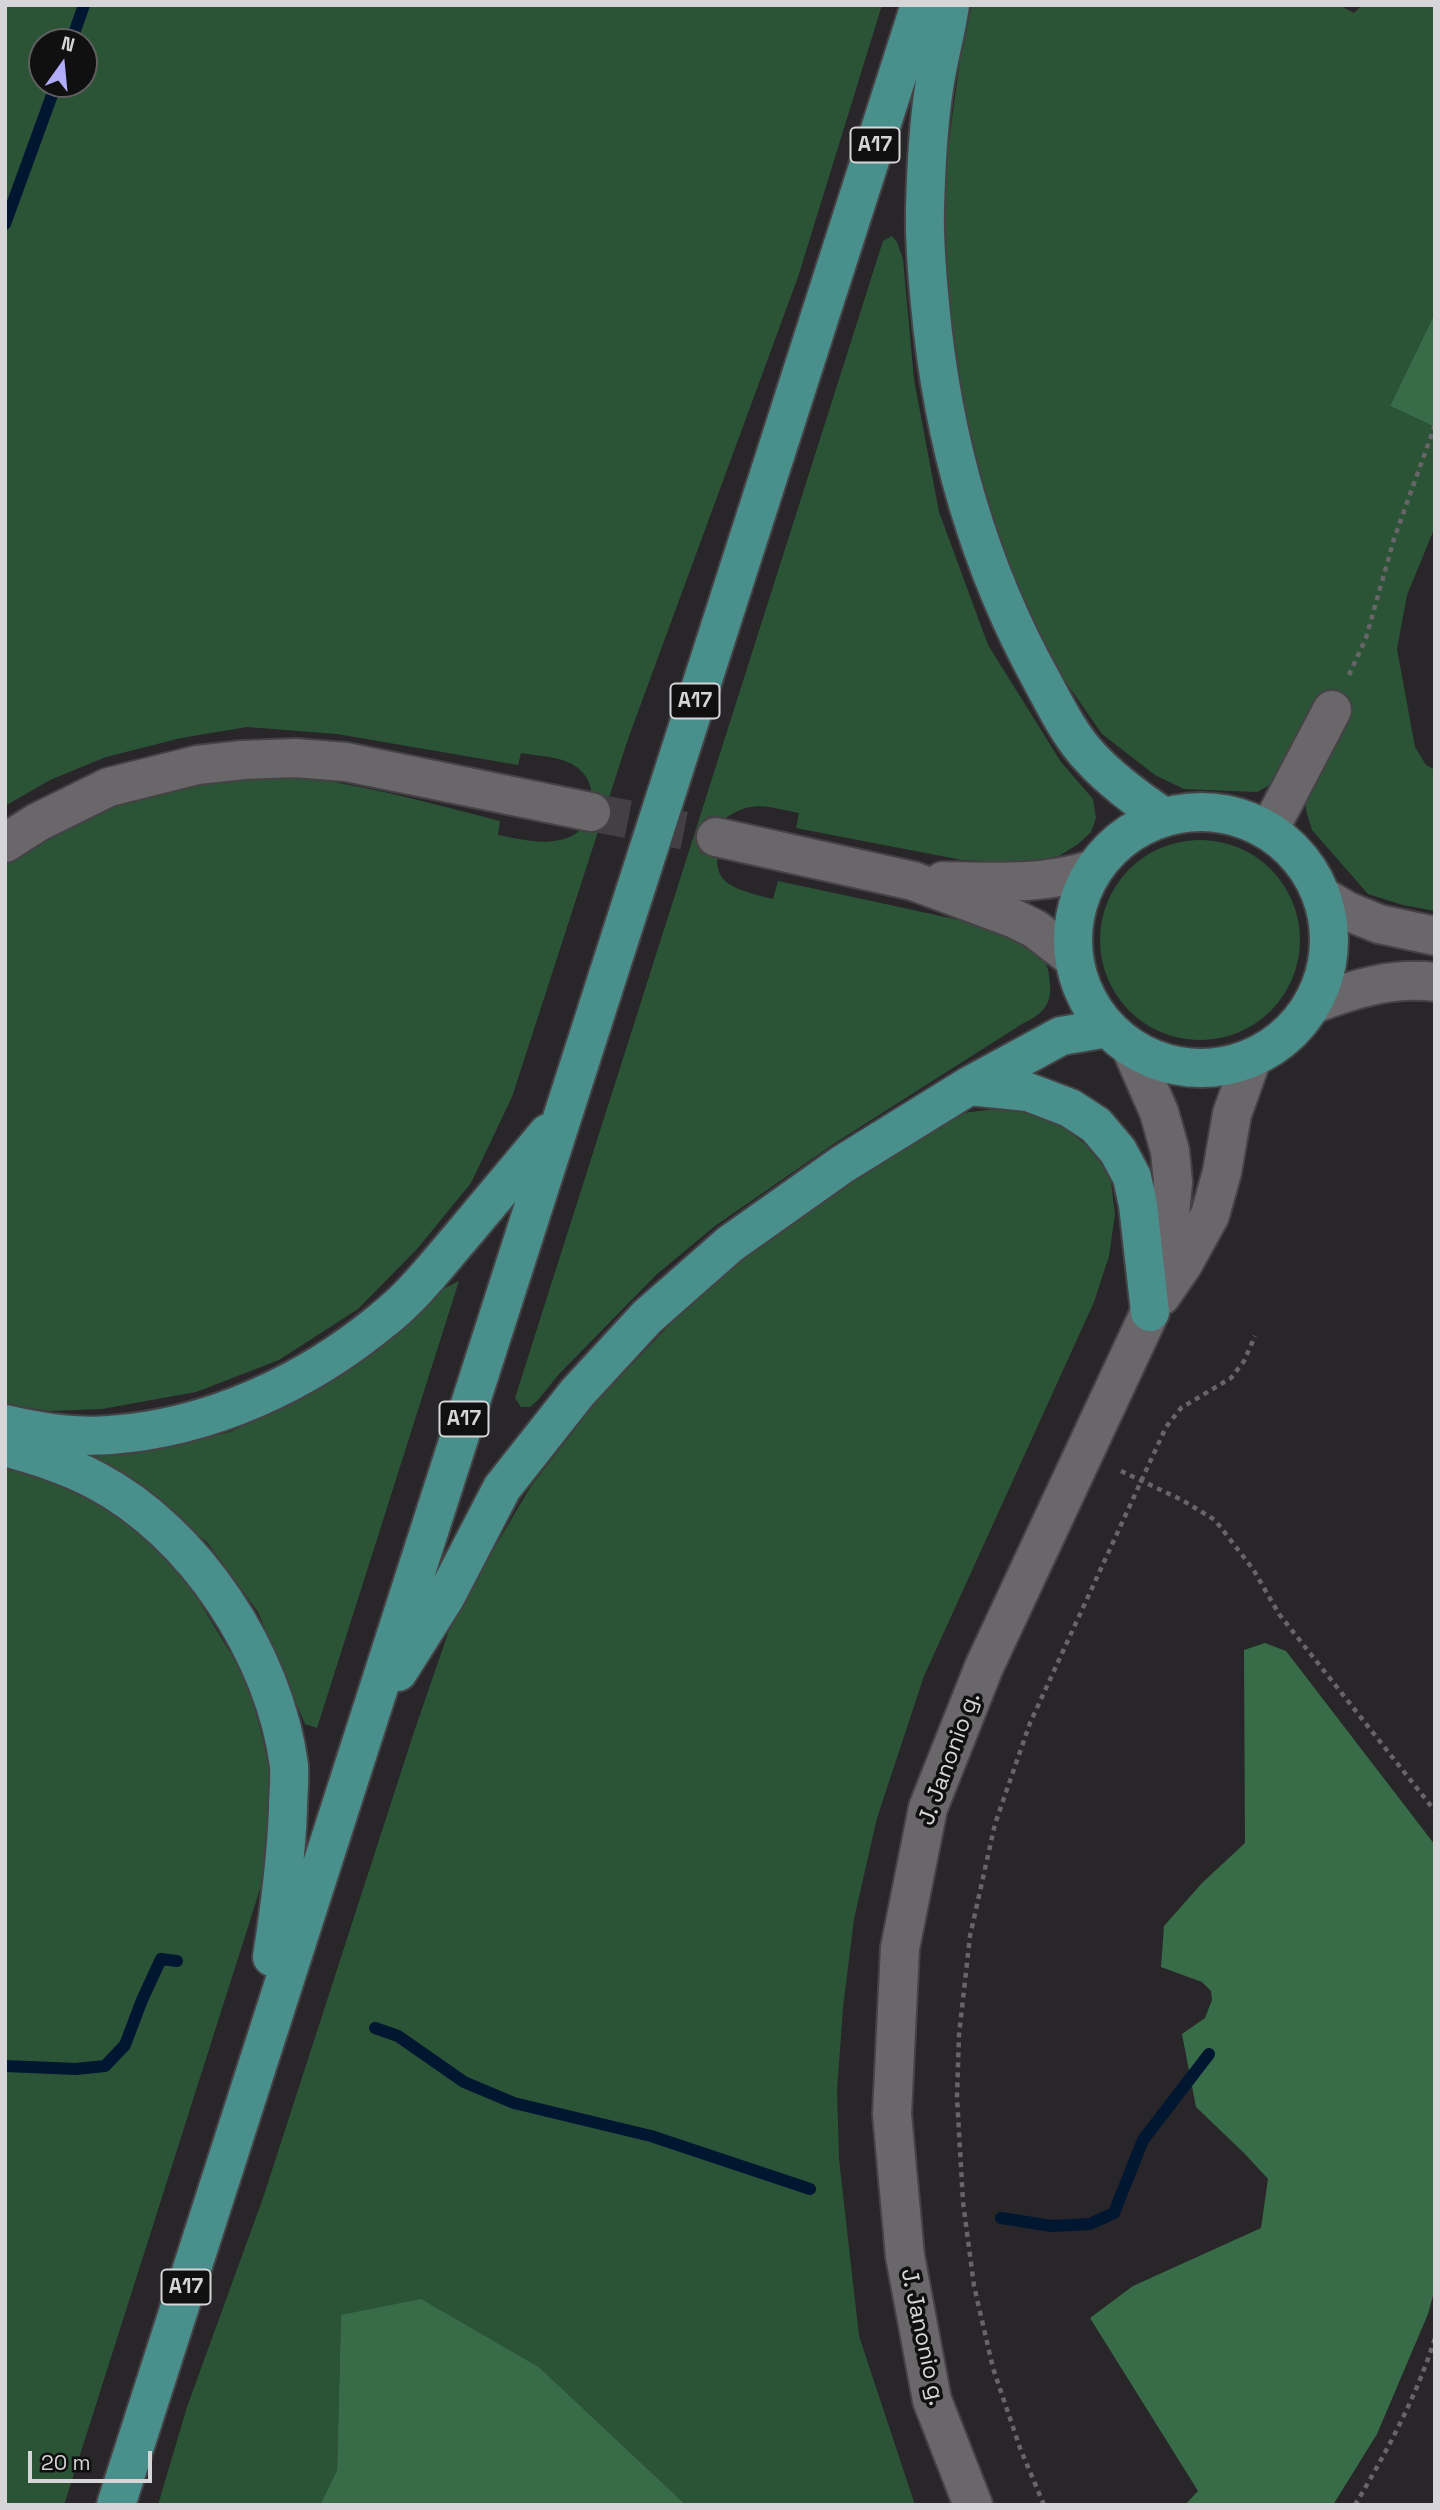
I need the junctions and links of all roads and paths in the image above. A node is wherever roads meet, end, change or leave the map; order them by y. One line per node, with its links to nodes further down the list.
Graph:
1 (920, 5): 20 (highway, A17)
2 (950, 5): 6 (highway)
3 (1435, 425): 4 (path)
4 (1332, 710): 7 (street)
5 (591, 812): 9 (street)
6 (1164, 817): 7 (highway); 10 (highway)
7 (1269, 830): 12 (highway)
8 (716, 837): 11 (street)
9 (5, 844)
10 (1094, 869): 11 (street); 14 (highway)
11 (913, 881): 14 (street)
12 (1323, 897): 13 (street); 16 (highway)
13 (1435, 936)
14 (1074, 959): 17 (highway)
15 (1435, 982): 16 (street)
16 (1314, 1004): 18 (highway)
17 (1119, 1038): 18 (highway); 19 (highway); 21 (street, J. Janonio g.)
18 (1252, 1058): 21 (street)
19 (969, 1086): 21 (highway); 27 (highway)
20 (561, 1118): 23 (highway); 27 (highway, A17)
21 (1150, 1312): 25 (street, J. Janonio g.)
22 (1255, 1336): 26 (path)
23 (5, 1424)
24 (5, 1447): 29 (highway)
25 (1084, 1455): 26 (path); 32 (street, J. Janonio g.)
26 (1142, 1480): 28 (path); 33 (path)
27 (367, 1721): 29 (highway, A17)
28 (1435, 1811)
29 (256, 2070): 31 (highway, A17)
30 (1435, 2338): 34 (path)
31 (116, 2505)
32 (973, 2505)
33 (1044, 2505)
34 (1355, 2505)

